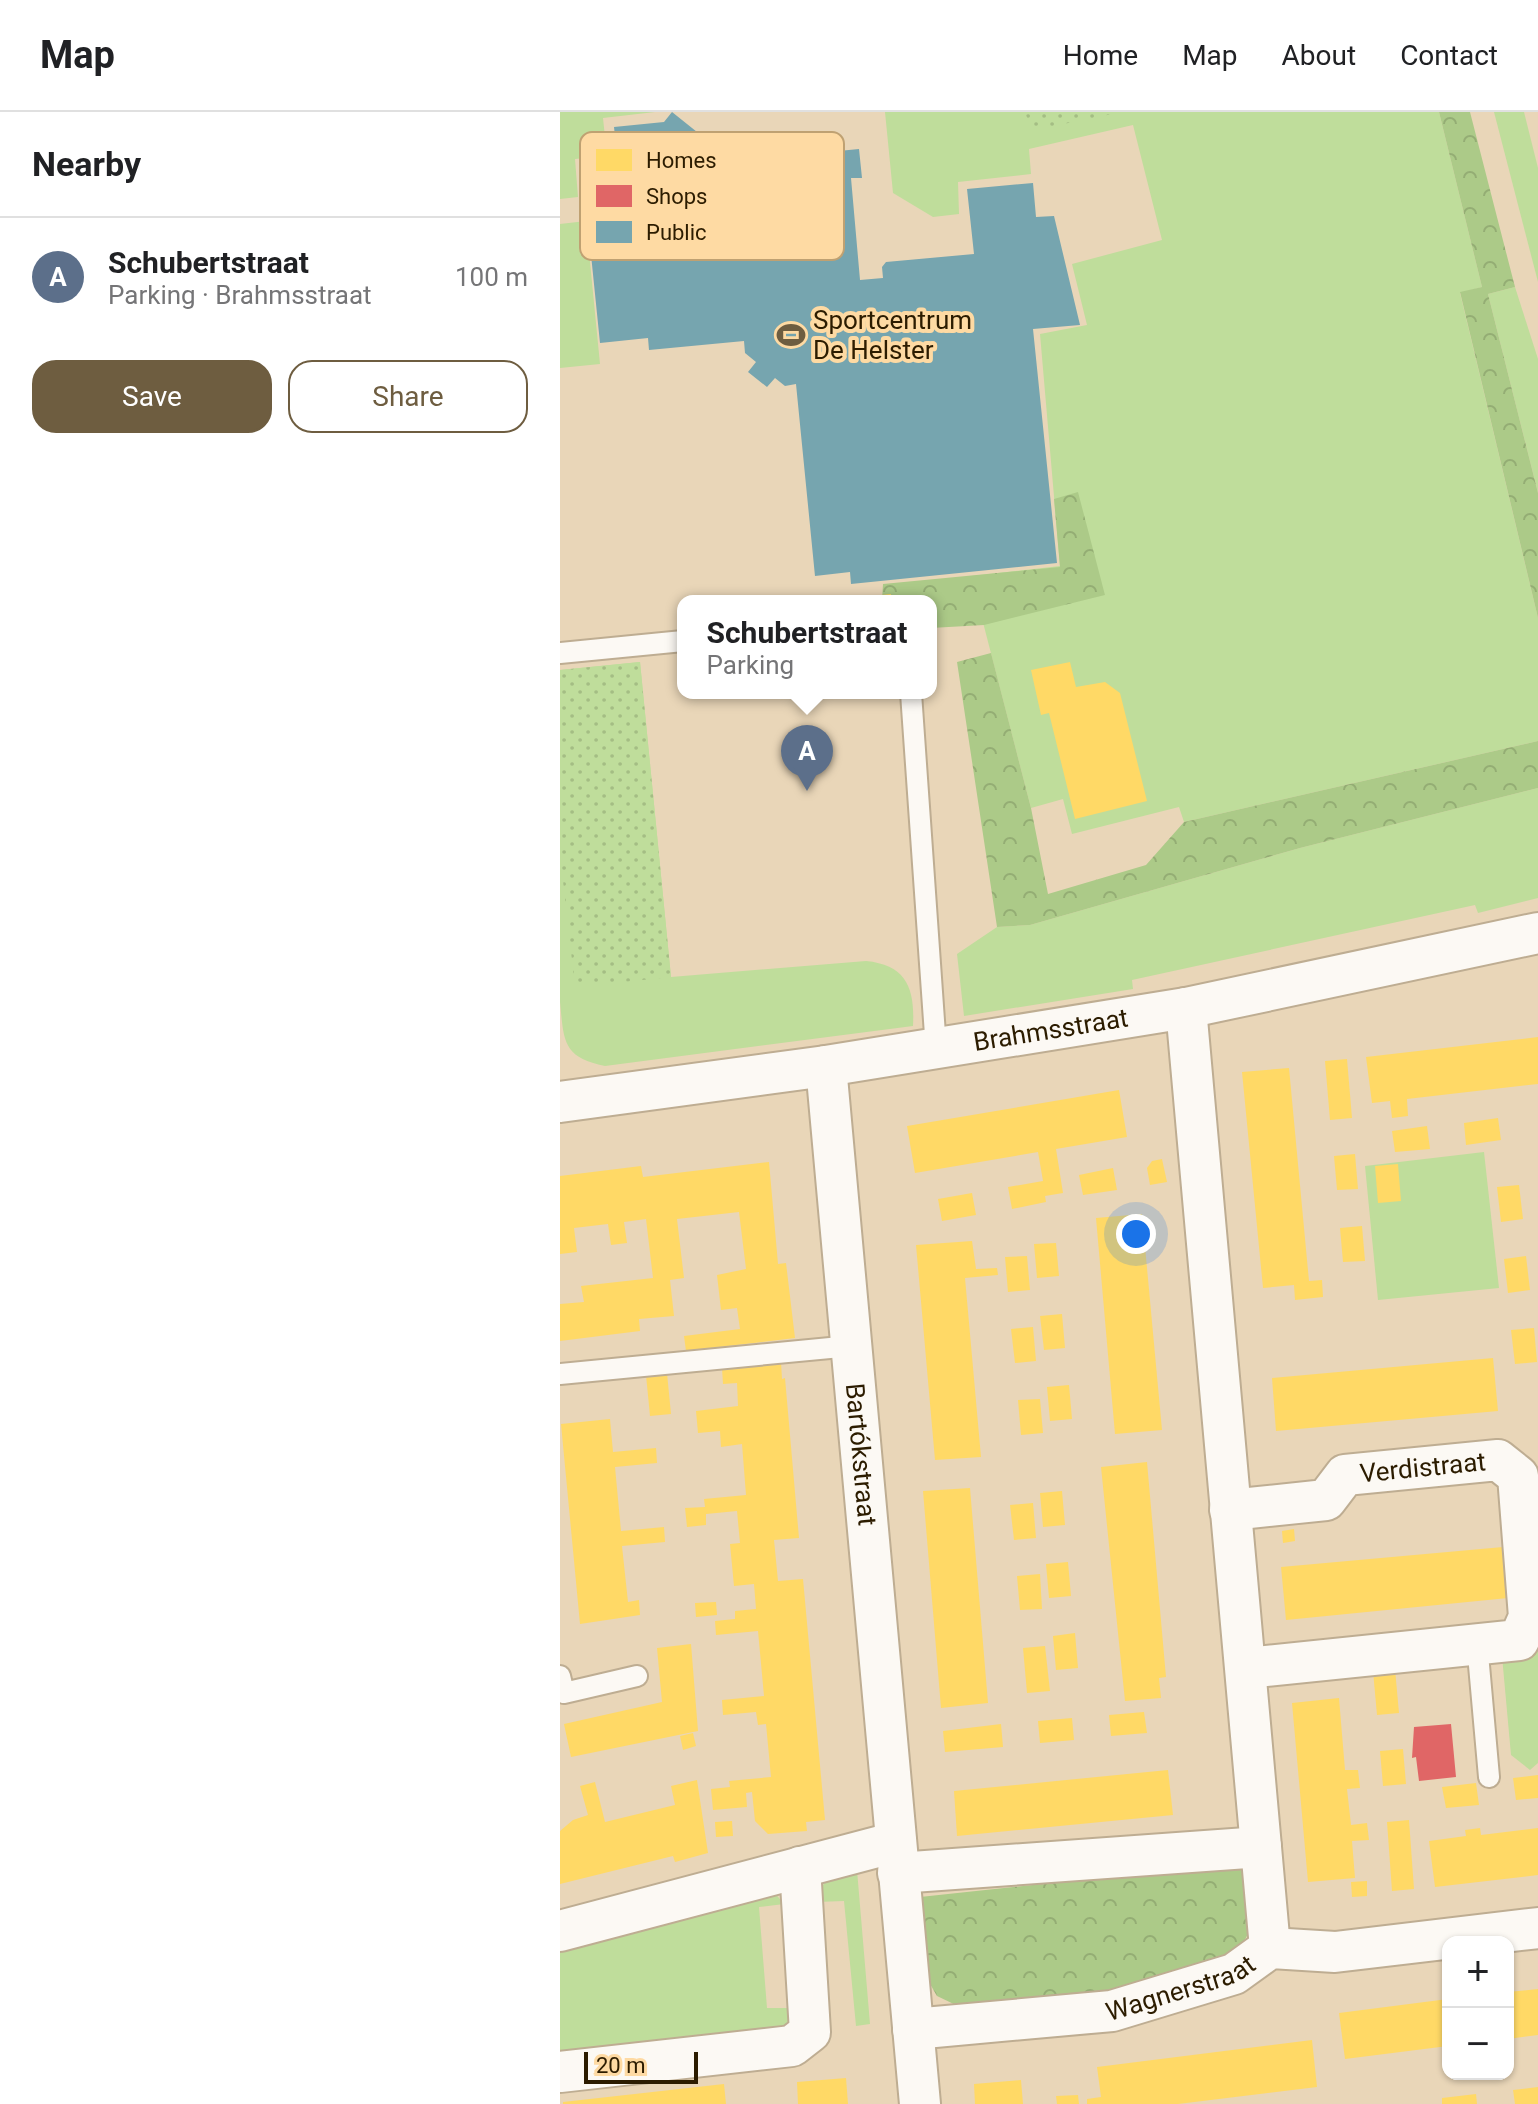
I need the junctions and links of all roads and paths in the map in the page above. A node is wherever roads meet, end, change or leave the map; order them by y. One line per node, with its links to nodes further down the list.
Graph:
1 (677, 642): 2 (lane)
2 (560, 653)
3 (911, 699): 6 (lane)
4 (1538, 933): 5 (street, Brahmsstraat)
5 (1186, 1008): 6 (street, Brahmsstraat); 11 (street)
6 (936, 1049): 7 (street, Brahmsstraat)
7 (826, 1066): 8 (street, Brahmsstraat); 9 (street, Bartókstraat)
8 (560, 1102)
9 (851, 1346): 10 (lane); 18 (street, Bartókstraat)
10 (560, 1374)
11 (1230, 1510): 12 (street, Verdistraat); 13 (street)
12 (1477, 1643): 13 (street, Verdistraat); 16 (lane)
13 (1247, 1668): 17 (street)
14 (560, 1676): 15 (lane)
15 (637, 1676)
16 (1489, 1777)
17 (1261, 1847): 18 (street); 22 (street)
18 (897, 1858): 19 (street); 23 (street, Bartókstraat)
19 (800, 1867): 21 (street); 24 (street)
20 (1538, 1928): 22 (street, Wagnerstraat)
21 (560, 1931)
22 (1270, 1948): 23 (street, Wagnerstraat)
23 (913, 2029): 25 (street, Bartókstraat)
24 (560, 2072)
25 (920, 2104)

